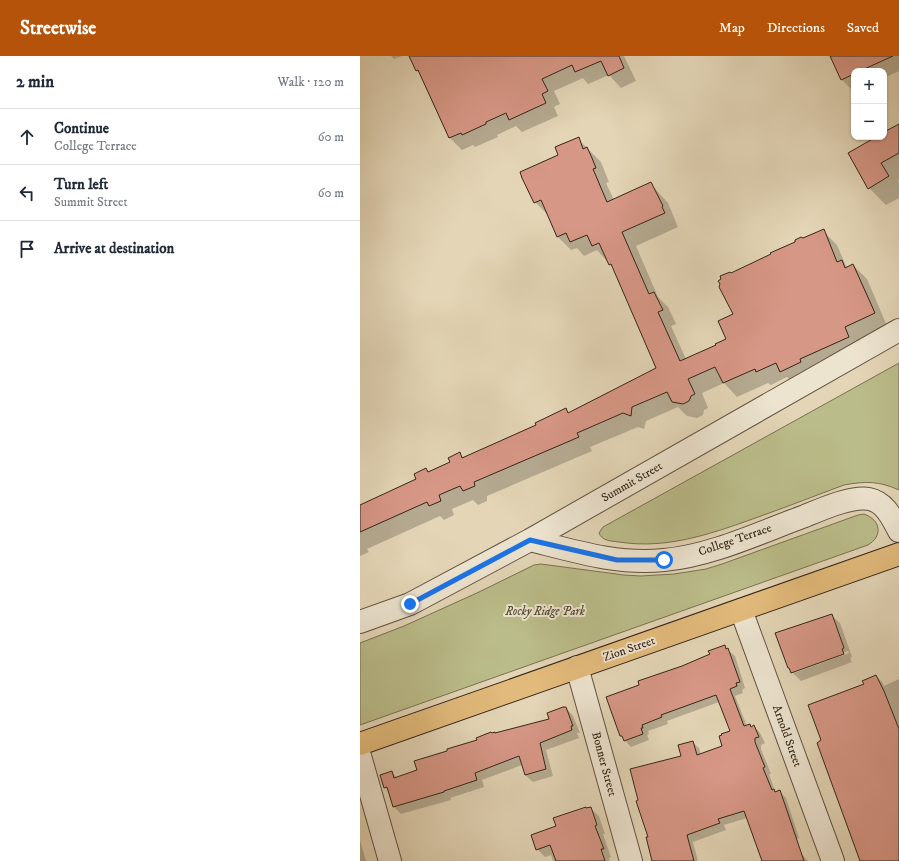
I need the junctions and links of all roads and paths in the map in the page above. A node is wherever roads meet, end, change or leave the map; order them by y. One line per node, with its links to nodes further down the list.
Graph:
1 (899, 330): 3 (street, Summit Street)
2 (899, 531): 3 (street, College Terrace)
3 (530, 540): 6 (street, Summit Street)
4 (899, 554): 5 (main road, Zion Street)
5 (740, 610): 7 (main road, Zion Street); 12 (street, Arnold Street)
6 (360, 622)
7 (577, 668): 8 (main road, Zion Street); 11 (street, Bonner Street)
8 (360, 744)
9 (360, 756): 10 (street)
10 (390, 861)
11 (631, 861)
12 (833, 861)

